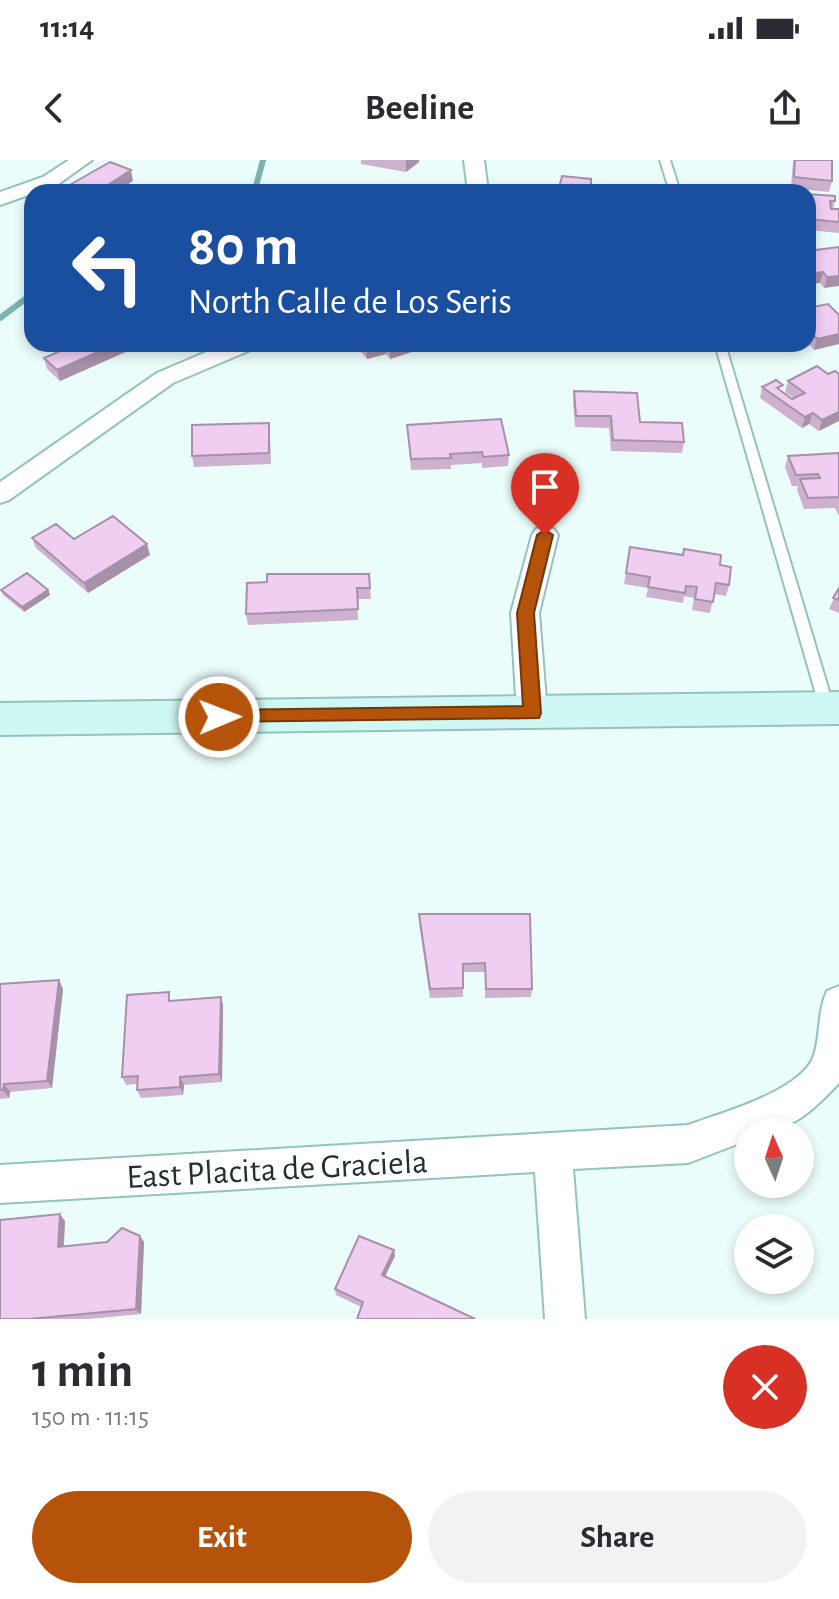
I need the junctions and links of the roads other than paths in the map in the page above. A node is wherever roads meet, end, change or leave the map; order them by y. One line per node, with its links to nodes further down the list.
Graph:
1 (82, 160): 4 (street)
2 (474, 160): 5 (street)
3 (665, 160): 6 (lane)
4 (42, 184)
5 (477, 184)
6 (672, 184)
7 (24, 190): 8 (street)
8 (0, 199)
9 (226, 352): 11 (street)
10 (722, 352): 13 (lane)
11 (0, 494)
12 (545, 535): 14 (street)
13 (833, 708): 14 (main road)
14 (532, 713): 15 (main road)
15 (0, 719)
16 (839, 1002): 17 (street, East Placita de Graciela)
17 (553, 1152): 18 (street, East Placita de Graciela); 19 (street)
18 (0, 1184)
19 (565, 1319)

